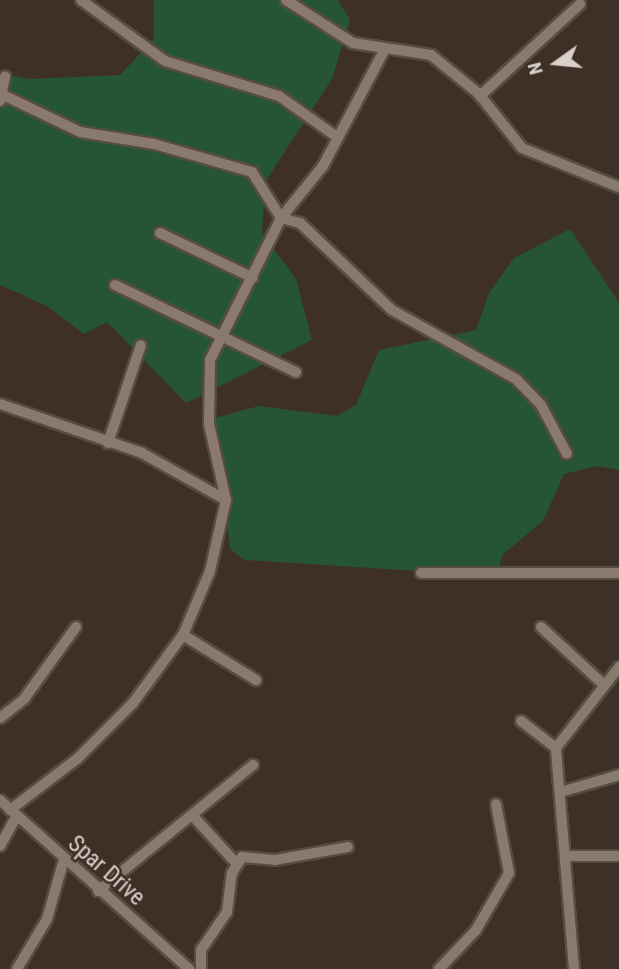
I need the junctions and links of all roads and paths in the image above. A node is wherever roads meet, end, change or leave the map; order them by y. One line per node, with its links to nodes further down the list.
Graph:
1 (81, 0): 10 (street)
2 (286, 0): 4 (street)
3 (580, 4): 8 (street)
4 (368, 47): 5 (street); 6 (street)
5 (384, 51): 6 (street); 8 (street)
6 (376, 72): 10 (street)
7 (5, 78): 9 (street)
8 (480, 96): 11 (street)
9 (1, 98): 12 (street)
10 (337, 137): 12 (street)
11 (619, 187)
12 (281, 218): 14 (street); 21 (street)
13 (160, 233): 14 (street)
14 (253, 278): 16 (street)
15 (115, 285): 16 (street)
16 (219, 338): 18 (street); 22 (street)
17 (141, 345): 20 (street)
18 (296, 372)
19 (0, 404): 20 (street)
20 (108, 443): 22 (street)
21 (567, 454)
22 (226, 500): 27 (street)
23 (421, 573): 24 (street)
24 (619, 573)
25 (76, 627): 31 (street)
26 (541, 627): 30 (street)
27 (183, 635): 29 (street); 39 (street)
28 (619, 667): 30 (street)
29 (257, 680)
30 (604, 685): 33 (street)
31 (0, 718)
32 (520, 721): 33 (street)
33 (556, 748): 36 (street)
34 (253, 765): 40 (street)
35 (619, 775): 36 (street)
36 (564, 792): 43 (street)
37 (0, 800): 39 (street, Spar Drive)
38 (496, 804): 51 (street)
39 (13, 814): 41 (street); 45 (street, Spar Drive)
40 (192, 815): 46 (street); 47 (street)
41 (0, 846)
42 (348, 847): 46 (street)
43 (565, 856): 44 (street); 52 (street)
44 (619, 856)
45 (63, 863): 47 (street, Spar Drive); 48 (street)
46 (236, 863): 50 (street)
47 (98, 891): 49 (street, Spar Drive)
48 (17, 969)
49 (189, 969)
50 (201, 969)
51 (439, 969)
52 (574, 969)

